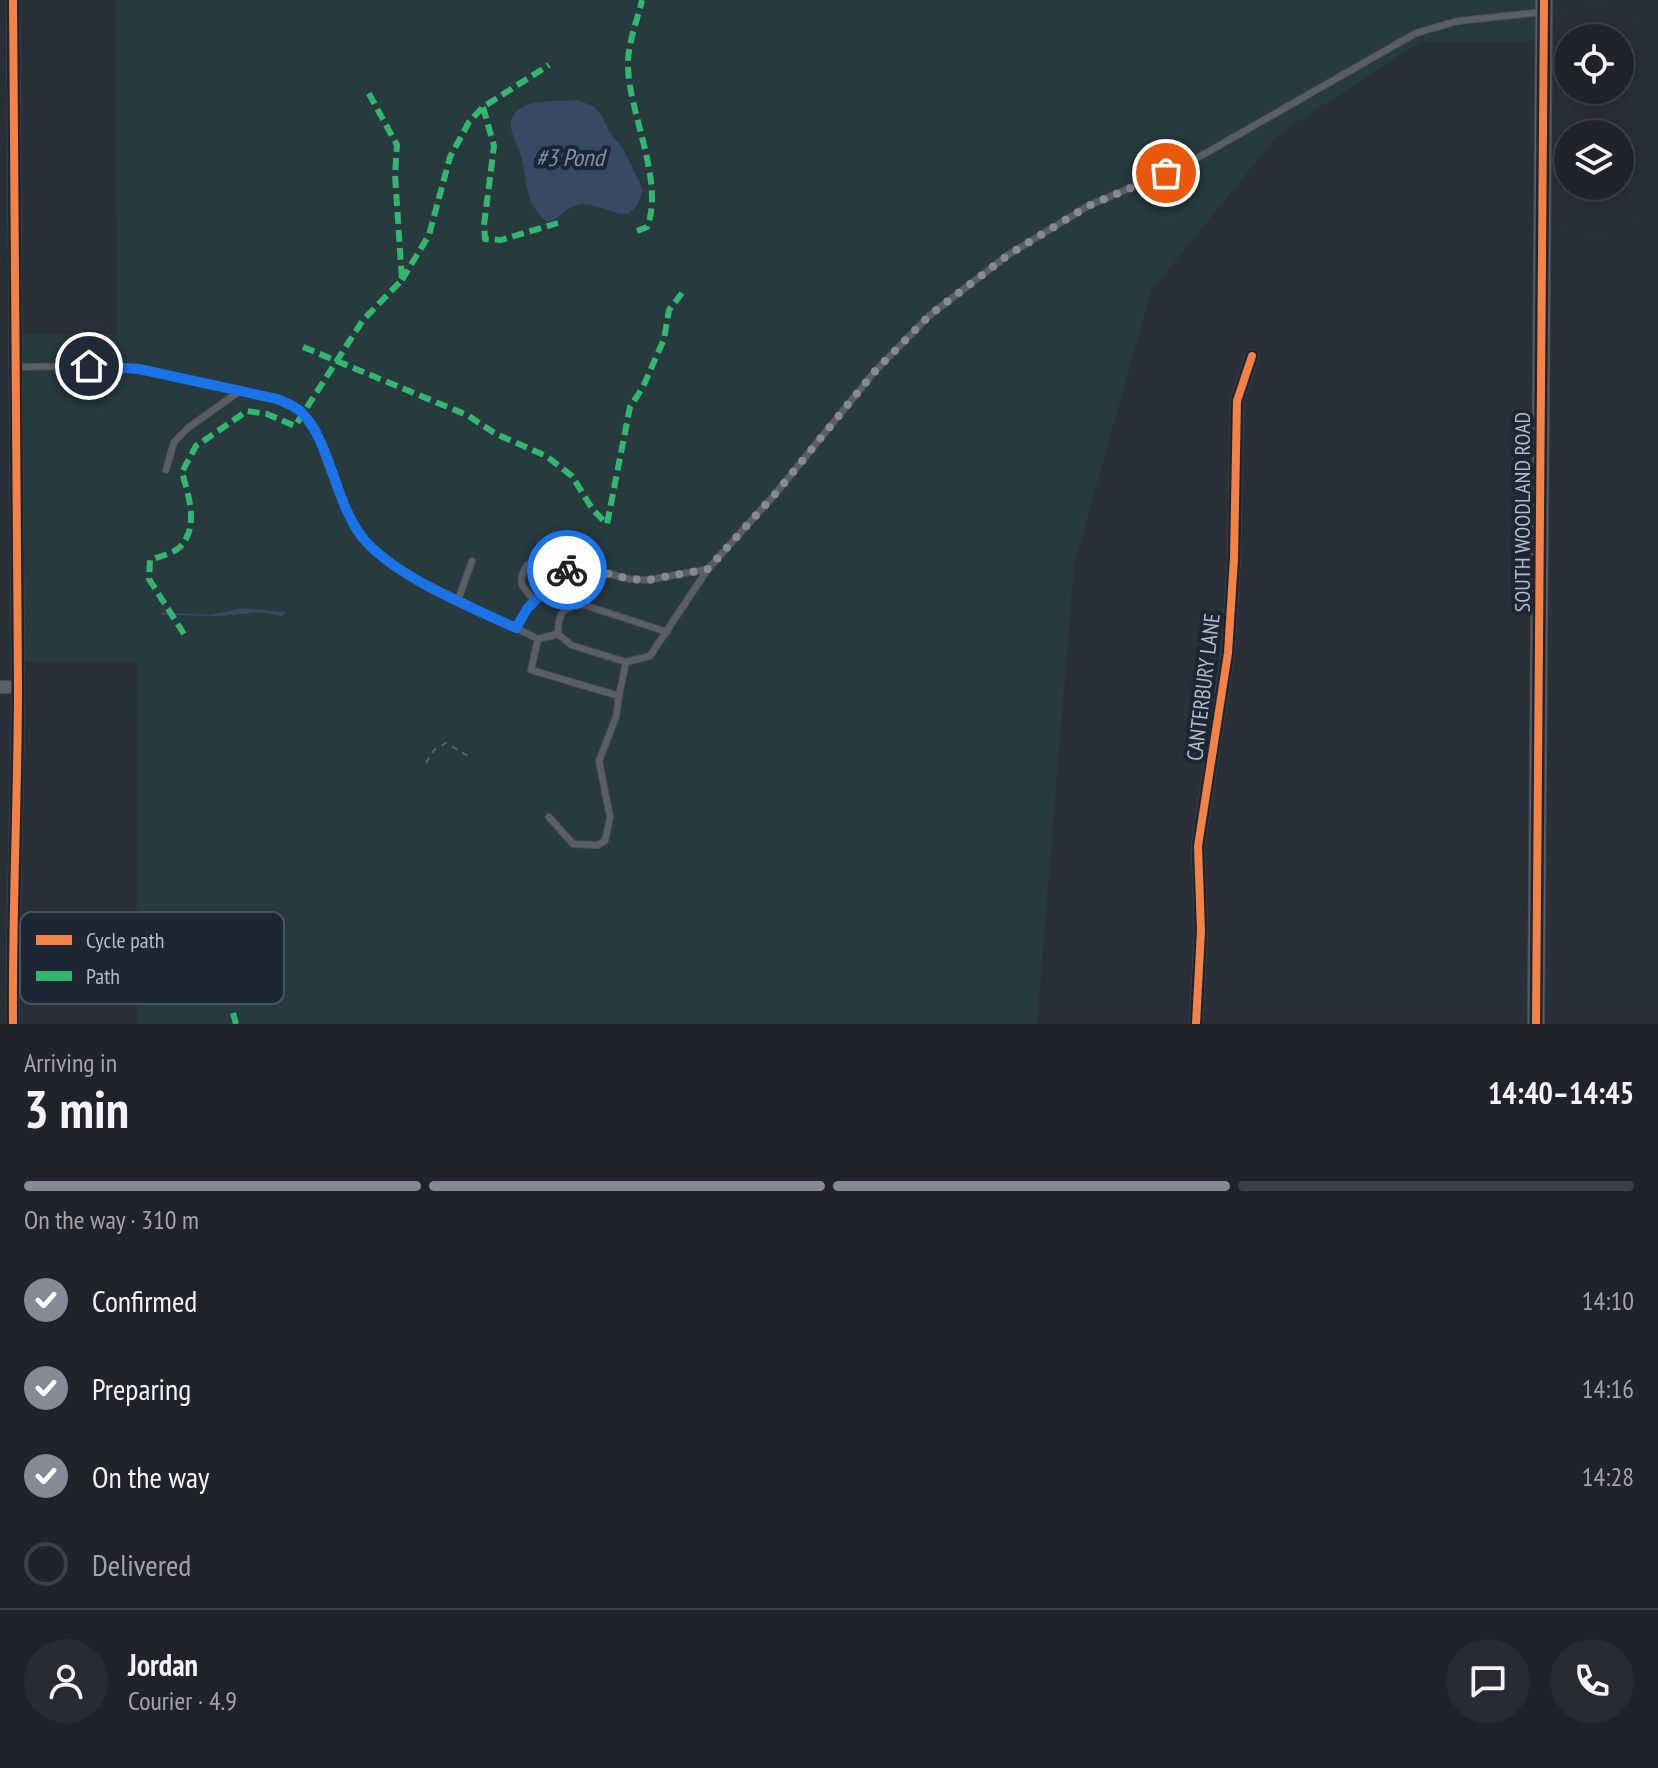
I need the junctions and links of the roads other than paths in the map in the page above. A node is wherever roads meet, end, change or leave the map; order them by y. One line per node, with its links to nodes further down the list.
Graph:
1 (13, 0): 3 (street)
2 (1544, 6): 12 (lane); 27 (street, SOUTH WOODLAND ROAD)
3 (7, 16): 5 (street)
4 (1252, 356): 26 (street, CANTERBURY LANE)
5 (14, 367): 6 (lane); 21 (street)
6 (240, 391): 7 (lane); 13 (lane)
7 (166, 470)
8 (538, 559): 11 (lane)
9 (472, 561): 13 (lane)
10 (527, 565): 14 (lane)
11 (572, 568): 12 (lane); 14 (lane)
12 (708, 569): 16 (lane)
13 (458, 600): 15 (lane)
14 (535, 600): 15 (lane)
15 (516, 628): 18 (lane)
16 (667, 632): 17 (lane); 19 (lane)
17 (558, 634): 18 (lane); 19 (lane)
18 (538, 639): 22 (lane)
19 (626, 662): 22 (lane)
20 (0, 687): 21 (street)
21 (18, 687): 24 (street)
22 (619, 696): 23 (lane)
23 (549, 817)
24 (6, 919): 25 (street)
25 (13, 1024)
26 (1196, 1024)
27 (1536, 1024)

